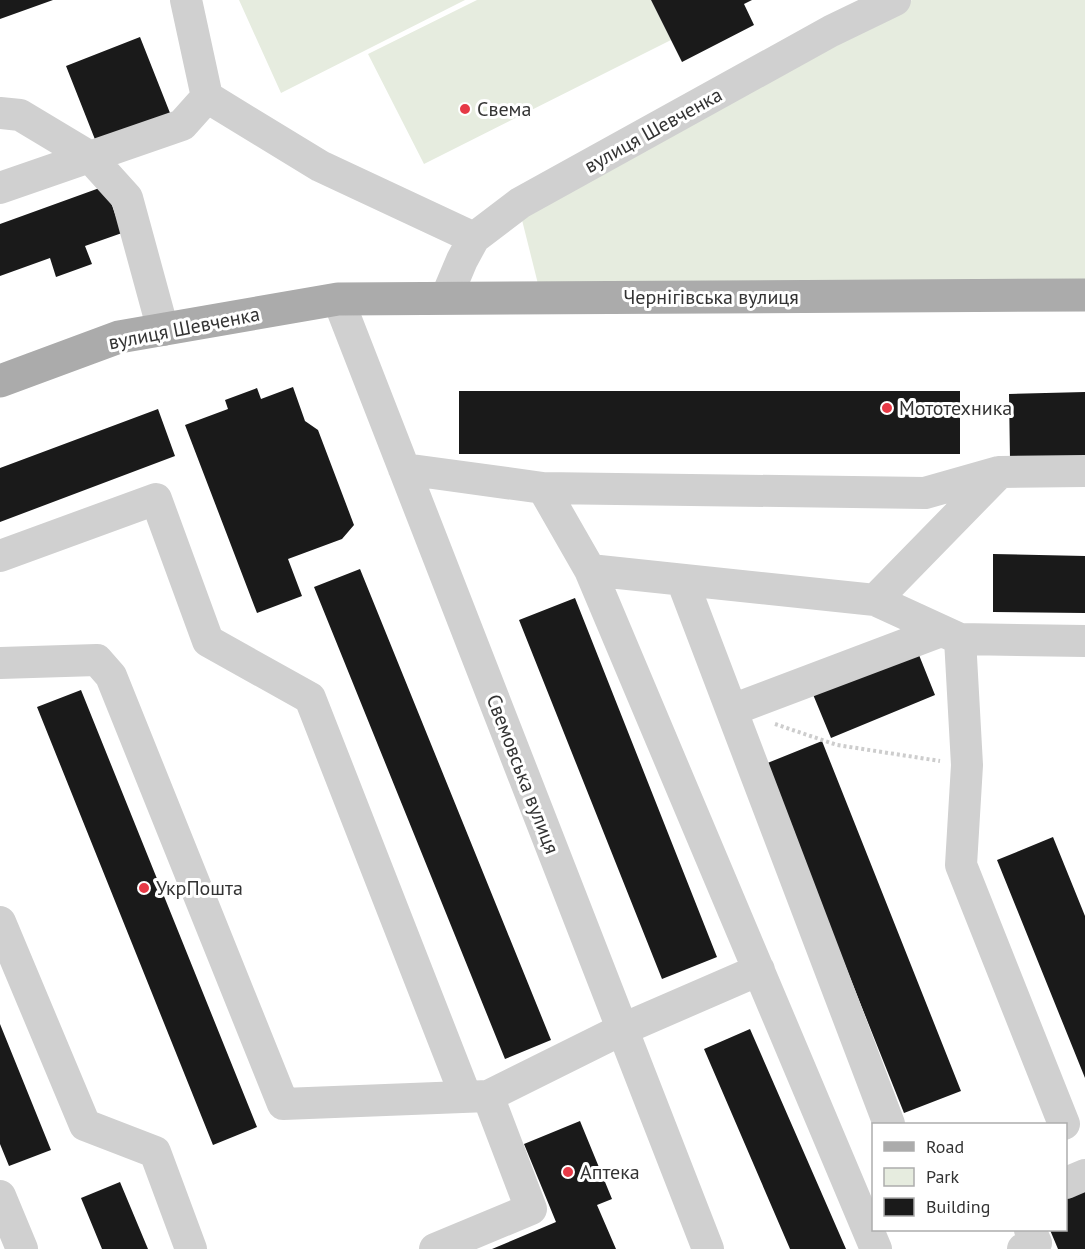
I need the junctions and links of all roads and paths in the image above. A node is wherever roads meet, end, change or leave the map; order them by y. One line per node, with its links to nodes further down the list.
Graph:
1 (186, 0): 3 (street)
2 (895, 0): 7 (street, вулиця Шевченка)
3 (207, 97): 5 (street); 7 (street)
4 (0, 113): 5 (street)
5 (90, 157): 6 (street); 11 (street)
6 (0, 188)
7 (474, 238): 9 (street, вулиця Шевченка)
8 (1085, 295): 9 (main road, Чернігівська вулиця)
9 (446, 298): 10 (main road, Чернігівська вулиця)
10 (338, 299): 11 (main road, вулиця Шевченка); 13 (street, Свемовська вулиця)
11 (163, 330): 12 (main road, вулиця Шевченка)
12 (0, 381)
13 (404, 469): 16 (street); 29 (street, Свемовська вулиця)
14 (1085, 471): 15 (street)
15 (1000, 472): 16 (street); 20 (street)
16 (543, 488): 18 (street)
17 (0, 556): 30 (street)
18 (590, 570): 19 (street); 28 (street)
19 (682, 580): 20 (street); 24 (street)
20 (875, 600): 21 (street)
21 (951, 635): 22 (street); 24 (street); 26 (street)
22 (1085, 641)
23 (0, 663): 30 (street)
24 (732, 710): 31 (street)
25 (774, 724): 26 (path)
26 (968, 765): 32 (street)
27 (0, 922): 41 (street)
28 (759, 970): 29 (street); 34 (street)
29 (622, 1029): 30 (street); 43 (street, Свемовська вулиця)
30 (477, 1097): 42 (street)
31 (888, 1123)
32 (1063, 1123)
33 (1085, 1174): 35 (street)
34 (862, 1182): 37 (street)
35 (1067, 1182)
36 (0, 1196): 40 (street)
37 (872, 1230)
38 (872, 1231): 44 (street)
39 (1030, 1231): 45 (street)
40 (22, 1249)
41 (191, 1249)
42 (435, 1249)
43 (708, 1249)
44 (876, 1249)
45 (1023, 1249)

